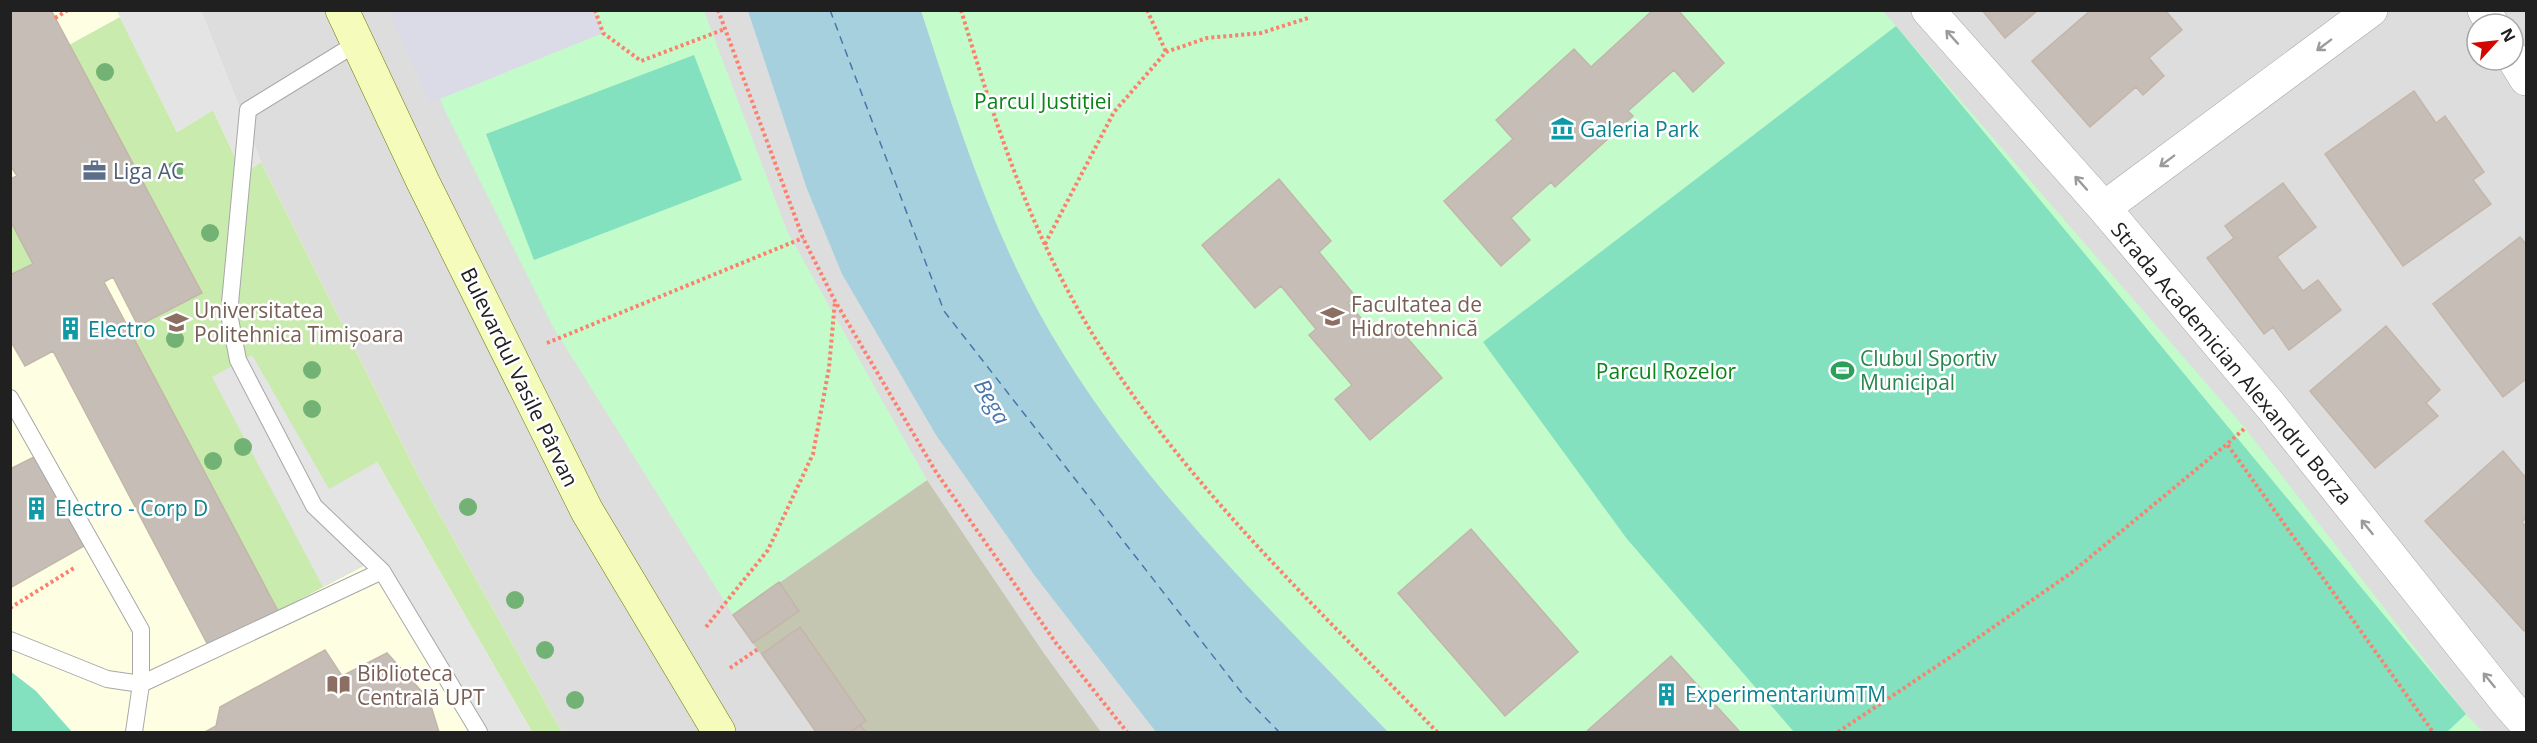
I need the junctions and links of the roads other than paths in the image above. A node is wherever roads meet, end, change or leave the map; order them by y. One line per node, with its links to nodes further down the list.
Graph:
1 (342, 10): 4 (main road, Bulevardul Vasile Pârvan)
2 (1928, 10): 5 (street, Strada Academician Alexandru Borza, one-way to 2)
3 (2371, 10): 5 (street, one-way to 5)
4 (357, 43): 7 (lane); 13 (main road, Bulevardul Vasile Pârvan)
5 (2104, 208): 10 (street, Strada Academician Alexandru Borza, one-way to 5)
6 (10, 398): 9 (lane)
7 (382, 570): 9 (lane); 12 (lane)
8 (10, 640): 9 (lane)
9 (141, 684): 11 (lane)
10 (2521, 707)
11 (134, 732)
12 (479, 732)
13 (719, 732)

